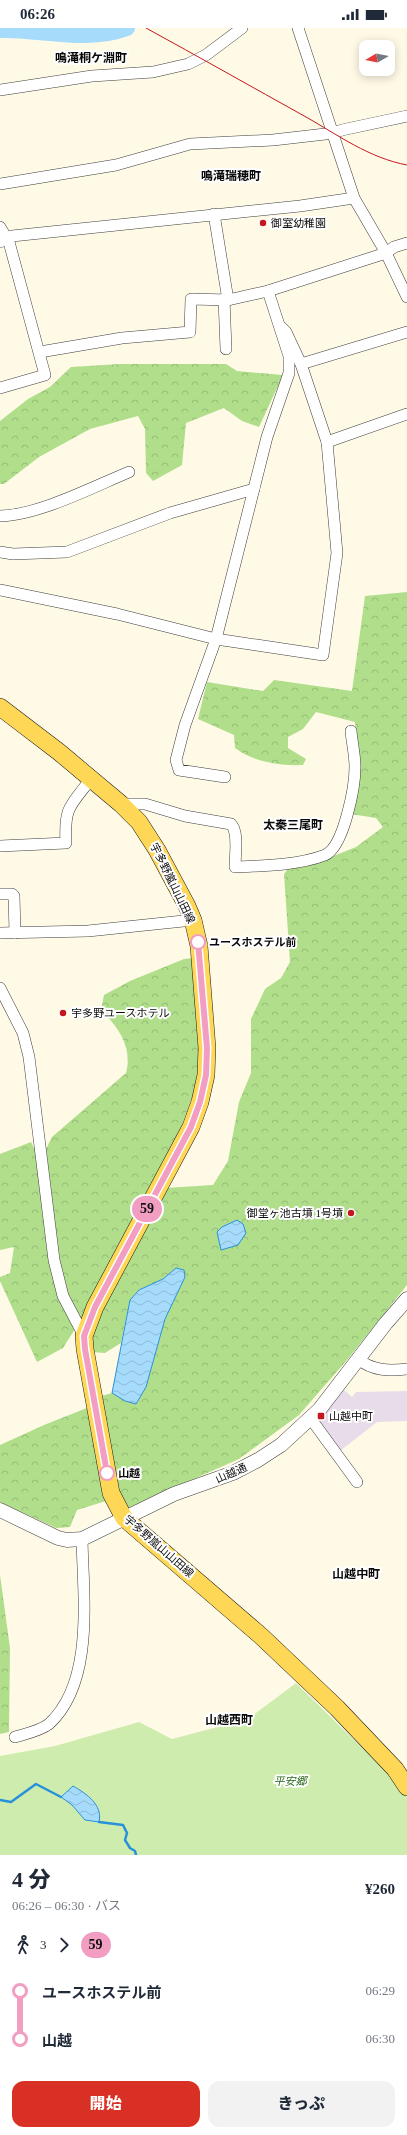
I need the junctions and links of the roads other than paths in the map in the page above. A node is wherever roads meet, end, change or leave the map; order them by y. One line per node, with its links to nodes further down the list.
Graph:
1 (242, 28): 3 (street)
2 (298, 28): 5 (street)
3 (0, 90)
4 (407, 116): 5 (street)
5 (334, 133): 6 (street); 7 (street)
6 (0, 184)
7 (354, 198): 8 (street); 12 (street)
8 (214, 214): 10 (street); 15 (street)
9 (0, 227): 10 (street)
10 (3, 240): 19 (street)
11 (407, 243): 12 (street)
12 (386, 253): 13 (street); 14 (street)
13 (268, 291): 15 (street); 16 (street)
14 (407, 297)
15 (226, 299): 18 (street); 19 (street)
16 (281, 327): 20 (street); 25 (street)
17 (407, 332): 20 (street)
18 (226, 349)
19 (40, 352): 21 (street)
20 (301, 364): 23 (street)
21 (0, 388)
22 (407, 414): 23 (street)
23 (327, 442): 29 (street)
24 (129, 472): 26 (street)
25 (254, 489): 27 (street); 29 (street)
26 (0, 516)
27 (0, 552)
28 (0, 590): 29 (street)
29 (216, 639): 32 (street)
30 (0, 707): 33 (main road, 宇多野嵐山山田線)
31 (351, 731): 34 (street)
32 (225, 777)
33 (91, 779): 34 (main road, 宇多野嵐山山田線); 35 (street)
34 (121, 804): 37 (main road, 宇多野嵐山山田線)
35 (0, 846)
36 (0, 894): 39 (street)
37 (193, 920): 39 (street); 42 (main road, 宇多野嵐山山田線)
38 (0, 933): 39 (street)
39 (15, 933)
40 (0, 988): 42 (street)
41 (407, 1299): 43 (street, 山越通)
42 (84, 1336): 48 (main road, 宇多野嵐山山田線)
43 (358, 1359): 44 (street); 45 (street, 山越通)
44 (407, 1369)
45 (311, 1419): 46 (street); 48 (street, 山越通)
46 (357, 1482)
47 (0, 1510): 49 (street, 山越通)
48 (124, 1518): 49 (street, 山越通); 51 (main road, 宇多野嵐山山田線)
49 (82, 1539): 50 (street)
50 (15, 1737)
51 (407, 1786)

